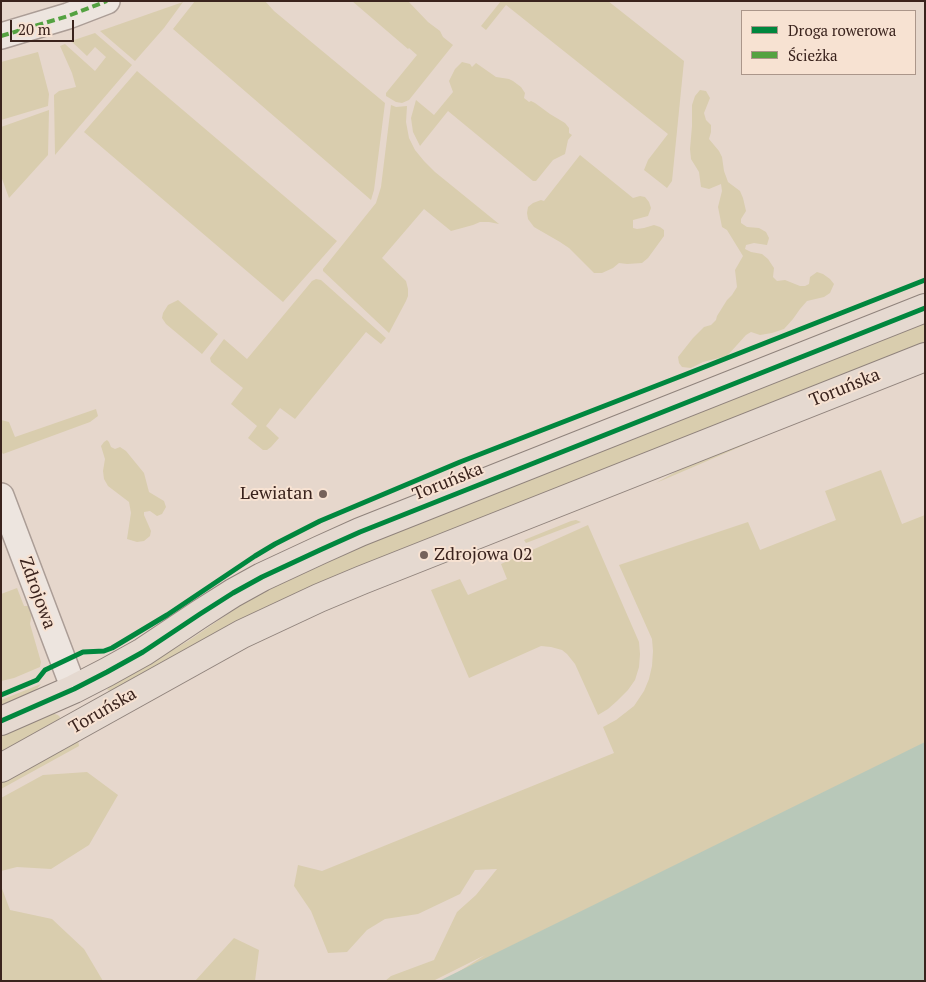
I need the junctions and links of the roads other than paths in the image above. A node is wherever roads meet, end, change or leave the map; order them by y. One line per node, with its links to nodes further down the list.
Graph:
1 (107, 1): 2 (street)
2 (1, 36)
3 (925, 308): 6 (main road, Toruńska)
4 (925, 356): 8 (main road, Toruńska)
5 (1, 496): 6 (street, Zdrojowa)
6 (74, 689): 7 (main road, Toruńska)
7 (1, 721)
8 (1, 768)

